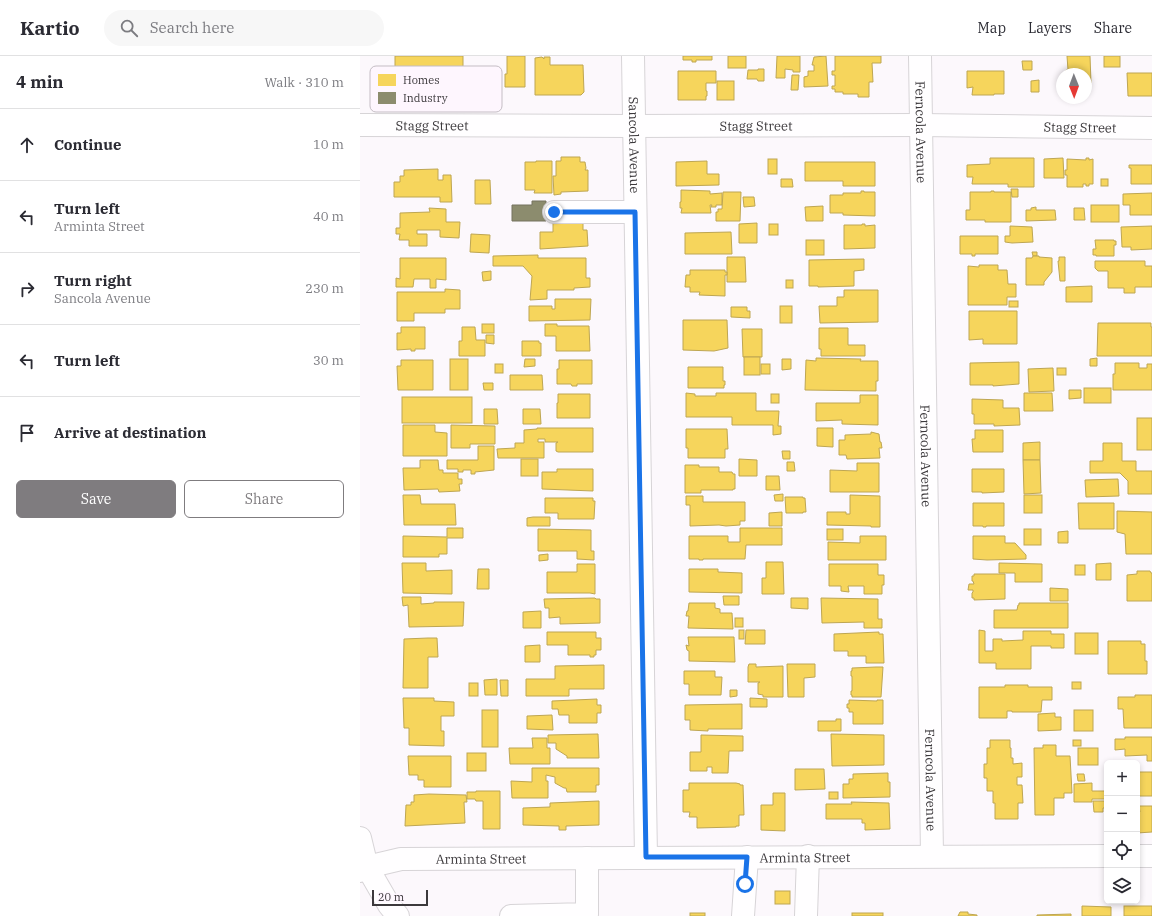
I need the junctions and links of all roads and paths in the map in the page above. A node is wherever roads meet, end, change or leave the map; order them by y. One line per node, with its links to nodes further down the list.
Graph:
1 (633, 56): 5 (street, Sancola Avenue)
2 (920, 56): 4 (street, Ferncola Avenue)
3 (360, 125): 5 (street, Stagg Street)
4 (921, 125): 5 (street, Stagg Street); 6 (street, Stagg Street); 10 (street, Ferncola Avenue)
5 (634, 126): 8 (street, Sancola Avenue)
6 (1152, 128)
7 (554, 212): 8 (street)
8 (635, 212): 15 (street, Sancola Avenue)
9 (360, 838): 18 (street)
10 (932, 855): 11 (street, Arminta Street); 12 (street, Arminta Street)
11 (808, 856): 16 (street, Arminta Street); 22 (street)
12 (1104, 856)
13 (1140, 856): 14 (street)
14 (1152, 856)
15 (646, 857): 16 (street, Arminta Street); 17 (street, Arminta Street)
16 (747, 857): 21 (street)
17 (587, 858): 18 (street, Arminta Street); 20 (street)
18 (364, 869): 19 (street)
19 (398, 916)
20 (512, 916)
21 (743, 916)
22 (806, 916)

